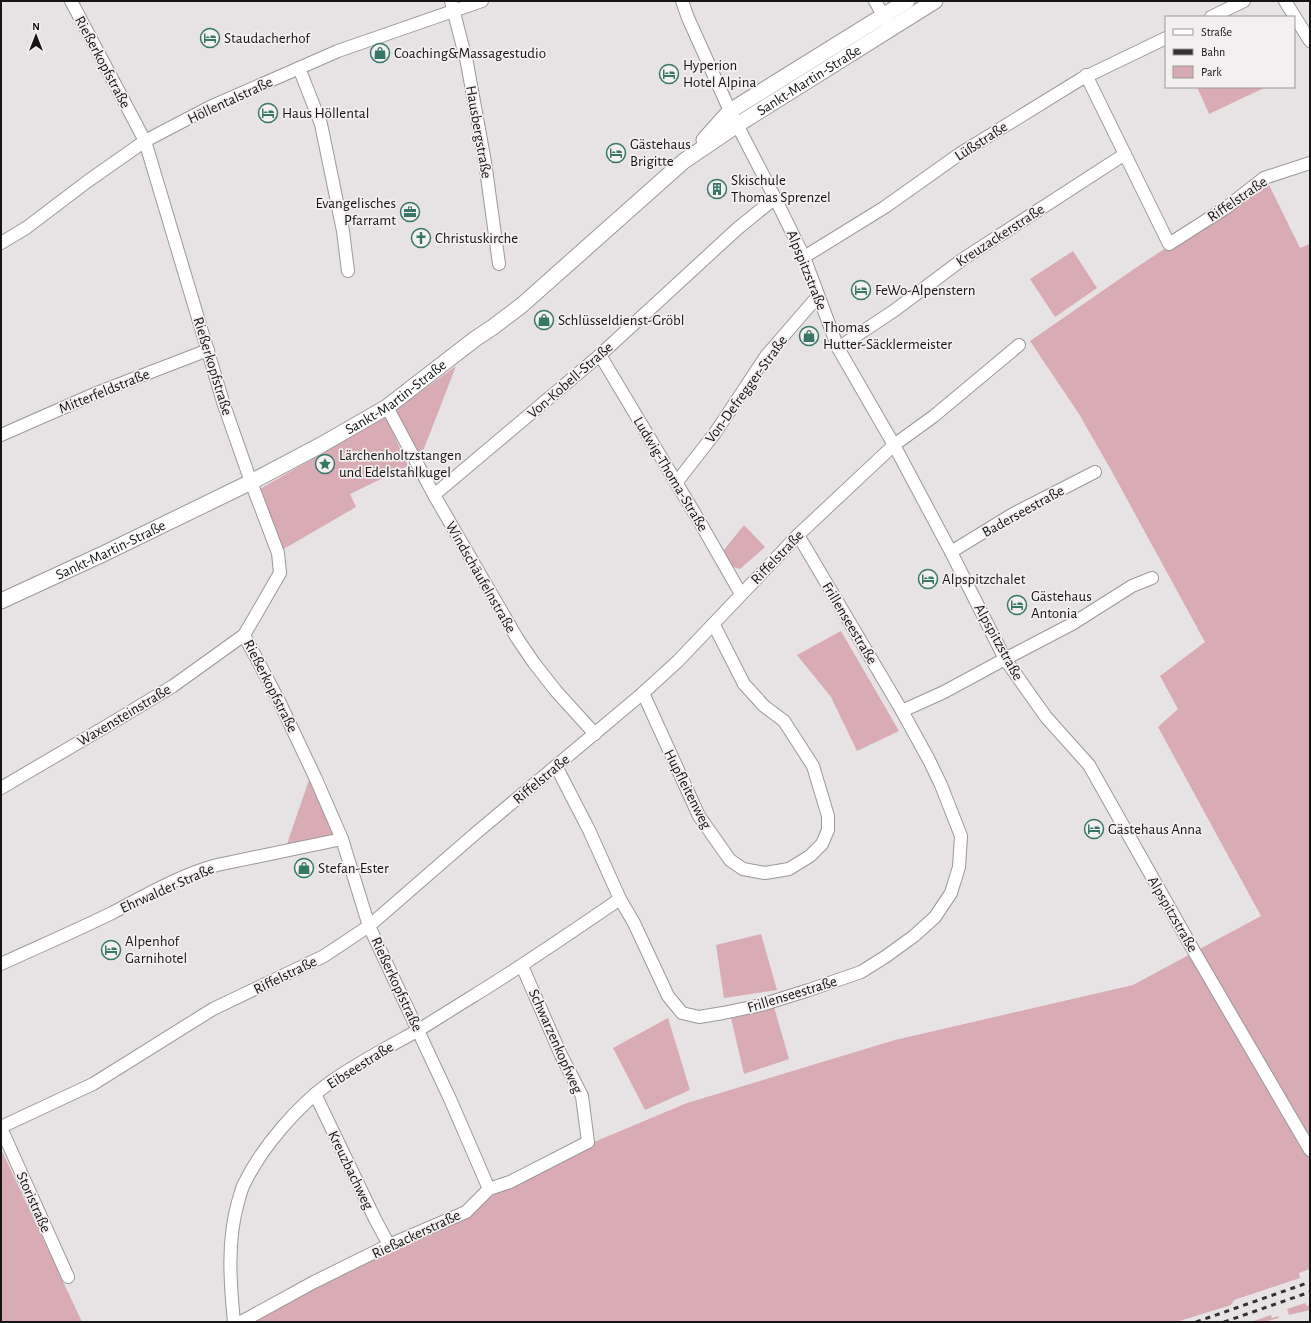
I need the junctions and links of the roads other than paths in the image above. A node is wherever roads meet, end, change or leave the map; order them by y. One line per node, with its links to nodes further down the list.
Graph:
1 (71, 1): 19 (street, Rießerkopfstraße)
2 (482, 1): 9 (street, Höllentalstraße)
3 (682, 1): 18 (street, Alpspitzstraße)
4 (875, 1): 13 (street)
5 (907, 1): 13 (main road, Sankt-Martin-Straße)
6 (935, 1): 13 (main road, Sankt-Martin-Straße)
7 (1244, 1): 10 (street)
8 (1285, 1): 11 (street)
9 (452, 6): 16 (street, Höllentalstraße); 25 (street, Hausbergstraße)
10 (1213, 16)
11 (1294, 16)
12 (1295, 17): 15 (street)
13 (887, 22): 18 (main road, Sankt-Martin-Straße)
14 (1165, 38): 17 (street, Lüßstraße)
15 (1310, 41)
16 (299, 68): 19 (street, Höllentalstraße); 26 (street)
17 (1086, 76): 20 (street); 24 (street, Lüßstraße)
18 (733, 118): 22 (street, Alpspitzstraße); 32 (main road, Sankt-Martin-Straße)
19 (145, 141): 23 (street, Höllentalstraße); 30 (street, Rießerkopfstraße)
20 (1125, 154): 21 (street, Riffelstraße); 29 (street, Kreuzackerstraße)
21 (1310, 163)
22 (776, 198): 24 (street, Alpspitzstraße); 31 (street, Von-Kobell-Straße)
23 (1, 243)
24 (804, 257): 27 (street, Alpspitzstraße)
25 (499, 264)
26 (348, 271)
27 (818, 296): 29 (street, Alpspitzstraße); 37 (street, Von-Defregger-Straße)
28 (1020, 345): 34 (street, Riffelstraße)
29 (838, 348): 34 (street, Alpspitzstraße)
30 (208, 350): 33 (street, Mitterfeldstraße); 36 (street, Rießerkopfstraße)
31 (600, 355): 37 (street, Ludwig-Thoma-Straße); 38 (street, Von-Kobell-Straße)
32 (387, 407): 36 (main road, Sankt-Martin-Straße); 38 (street, Windschäufelnstraße)
33 (1, 435)
34 (894, 445): 39 (street, Riffelstraße); 40 (street, Alpspitzstraße)
35 (1095, 472): 40 (street, Baderseestraße)
36 (251, 482): 43 (main road, Sankt-Martin-Straße); 45 (street, Rießerkopfstraße)
37 (676, 483): 42 (street, Ludwig-Thoma-Straße)
38 (434, 495): 49 (street, Windschäufelnstraße)
39 (798, 535): 42 (street, Riffelstraße); 48 (street, Frillenseestraße)
40 (951, 552): 46 (street, Alpspitzstraße)
41 (1152, 578): 46 (street)
42 (741, 594): 44 (street, Riffelstraße)
43 (1, 600)
44 (714, 625): 47 (street, Riffelstraße); 47 (street, Hupfleitenweg)
45 (244, 635): 51 (street, Waxensteinstraße); 52 (street, Rießerkopfstraße)
46 (1005, 659): 48 (street); 61 (street, Alpspitzstraße)
47 (643, 693): 49 (street, Riffelstraße)
48 (902, 711): 53 (street, Frillenseestraße)
49 (595, 734): 50 (street, Riffelstraße)
50 (556, 766): 53 (street, Frillenseestraße); 54 (street, Riffelstraße)
51 (1, 788)
52 (342, 839): 54 (street, Rießerkopfstraße); 55 (street, Ehrwalder Straße)
53 (620, 899): 56 (street, Eibseestraße)
54 (369, 926): 57 (street, Rießerkopfstraße); 59 (street, Riffelstraße)
55 (1, 964)
56 (522, 966): 57 (street, Eibseestraße); 60 (street, Schwarzenkopfweg)
57 (419, 1030): 58 (street, Eibseestraße); 62 (street, Rießerkopfstraße)
58 (315, 1094): 63 (street, Kreuzbachweg); 65 (street, Eibseestraße)
59 (1, 1127): 64 (street, Storistraße)
60 (588, 1142): 62 (street, Rießackerstraße)
61 (1310, 1150)
62 (489, 1189): 63 (street, Rießackerstraße)
63 (389, 1246): 66 (street, Rießackerstraße)
64 (68, 1276)
65 (234, 1322)
66 (241, 1322)

